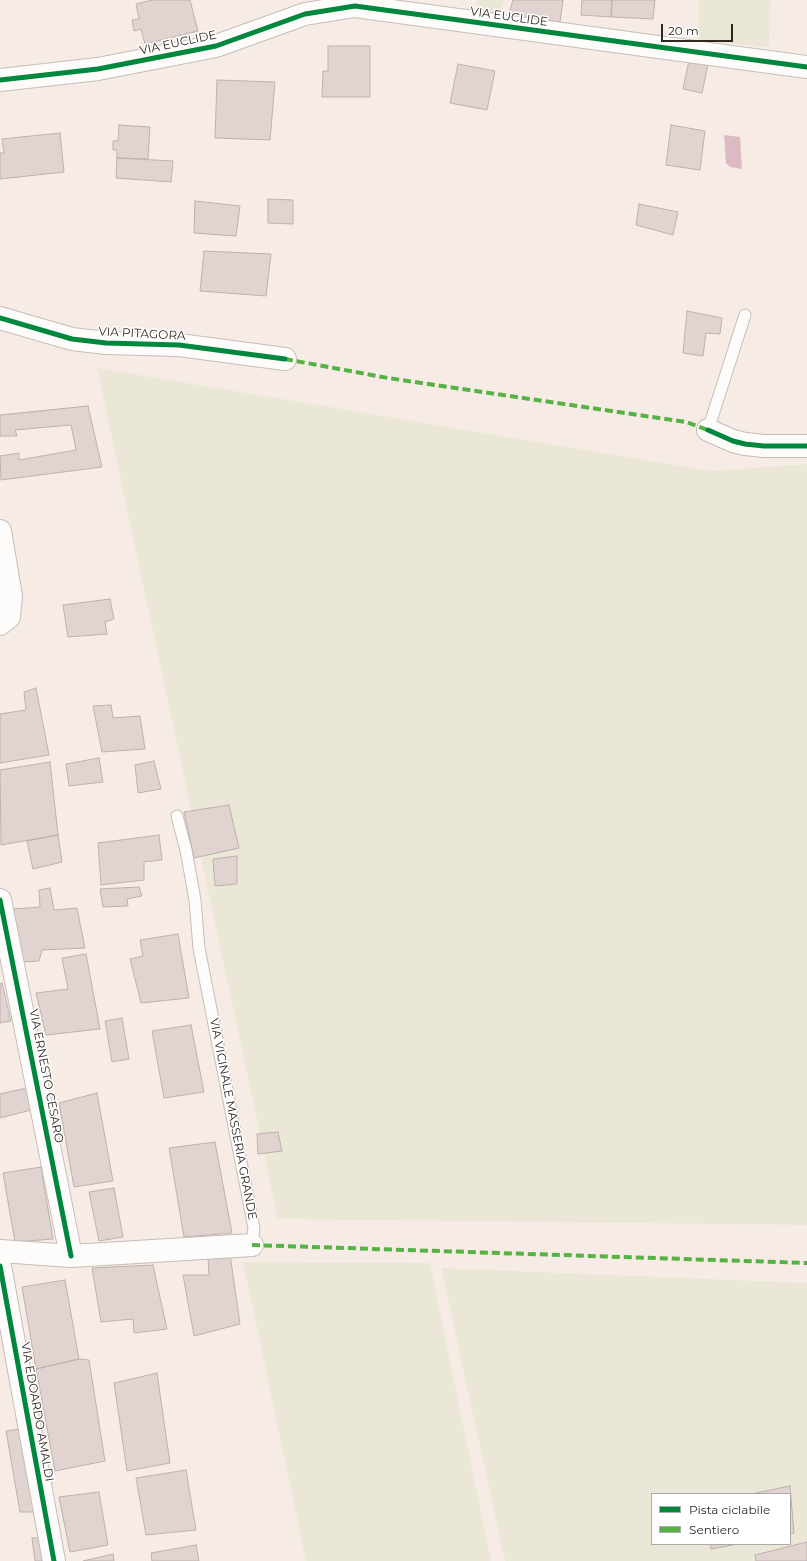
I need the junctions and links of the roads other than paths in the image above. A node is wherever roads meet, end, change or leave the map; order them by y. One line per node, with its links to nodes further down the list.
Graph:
1 (807, 67): 2 (street, VIA EUCLIDE)
2 (0, 80)
3 (745, 315): 6 (lane)
4 (0, 318): 5 (street, VIA PITAGORA)
5 (284, 359)
6 (708, 430): 7 (street)
7 (807, 446)
8 (0, 531): 9 (street)
9 (0, 624)
10 (177, 816): 12 (lane, VIA VICINALE MASSERIA GRANDE)
11 (0, 900): 14 (street, VIA ERNESTO CESARO)
12 (252, 1245): 14 (street, VIA VICINALE MASSERIA GRANDE)
13 (0, 1251): 14 (street, VIA VICINALE MASSERIA GRANDE)
14 (71, 1256)
15 (0, 1266): 16 (street, VIA EDOARDO AMALDI)
16 (54, 1561)

